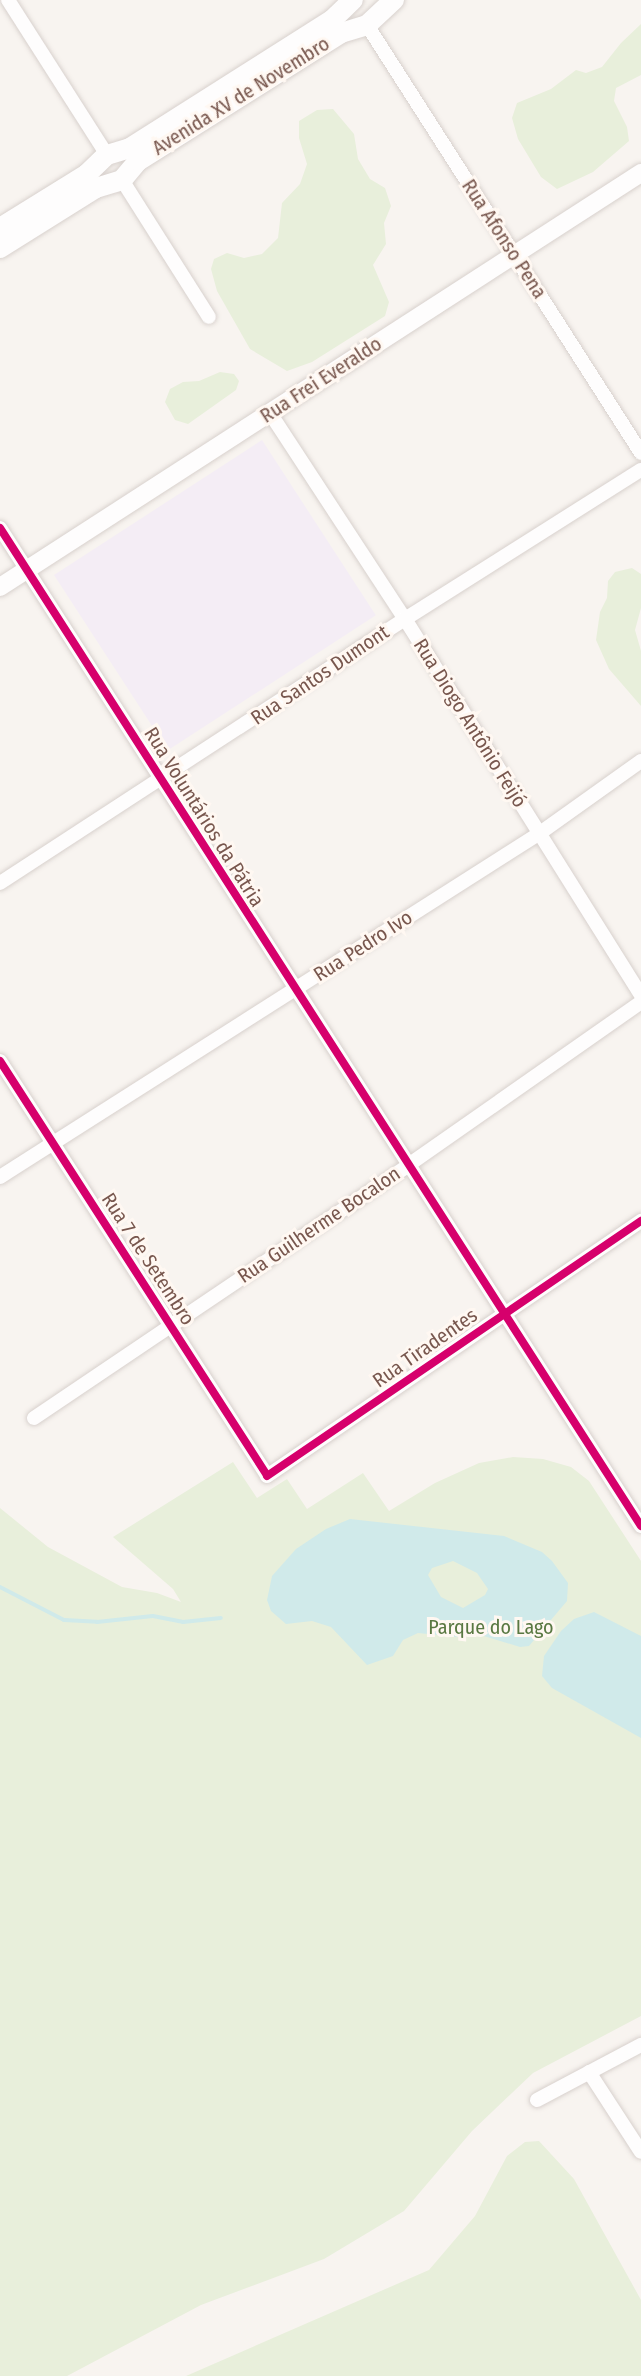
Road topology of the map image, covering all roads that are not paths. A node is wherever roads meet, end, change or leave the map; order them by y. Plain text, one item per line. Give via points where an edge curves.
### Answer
1 (8, 0) edge
2 (394, 0) edge
3 (358, 9) edge
4 (114, 168) junction
5 (641, 173) edge
6 (0, 228) edge
7 (0, 248) edge
8 (515, 255) junction
9 (209, 317) dead end
10 (270, 413) junction
11 (641, 453) edge
12 (641, 470) edge
13 (0, 528) edge
14 (26, 570) junction
15 (0, 587) edge
16 (405, 619) junction
17 (641, 761) edge
18 (163, 779) junction
19 (540, 833) junction
20 (0, 883) edge
21 (294, 991) junction
22 (641, 995) edge
23 (641, 1002) edge
24 (0, 1061) edge
25 (54, 1142) junction
26 (407, 1166) junction
27 (0, 1177) edge
28 (641, 1221) edge
29 (502, 1314) junction
30 (171, 1324) junction
31 (34, 1418) dead end
32 (267, 1476) joint
33 (641, 1526) edge
34 (641, 2045) edge
35 (589, 2072) junction
36 (537, 2100) dead end
37 (641, 2152) edge

1 - 4 street
2 - 3 main road, Avenida XV de Novembro
3 - 4 main road, Avenida XV de Novembro
3 - 8 street, Rua Afonso Pena
4 - 6 main road, Avenida XV de Novembro
4 - 7 main road, Avenida XV de Novembro
4 - 9 street
5 - 8 street, Rua Frei Everaldo
8 - 10 street, Rua Frei Everaldo
8 - 11 street, Rua Afonso Pena
10 - 14 street, Rua Frei Everaldo
10 - 16 street, Rua Diogo Antônio Feijó
12 - 16 street, Rua Santos Dumont
13 - 14 street, Rua Voluntários da Pátria
14 - 15 street, Rua Frei Everaldo
14 - 18 street, Rua Voluntários da Pátria
16 - 18 street, Rua Santos Dumont
16 - 19 street, Rua Diogo Antônio Feijó
17 - 19 street, Rua Pedro Ivo
18 - 20 street, Rua Santos Dumont
18 - 21 street, Rua Voluntários da Pátria
19 - 21 street, Rua Pedro Ivo
19 - 22 street, Rua Diogo Antônio Feijó
21 - 25 street, Rua Pedro Ivo
21 - 26 street, Rua Voluntários da Pátria
23 - 26 street, Rua Guilherme Bocalon
24 - 25 street, Rua 7 de Setembro
25 - 27 street, Rua Pedro Ivo
25 - 30 street, Rua 7 de Setembro
26 - 29 street, Rua Voluntários da Pátria
26 - 30 street, Rua Guilherme Bocalon
28 - 29 street, Rua Tiradentes
29 - 32 street, Rua Tiradentes
29 - 33 street, Rua Voluntários da Pátria
30 - 31 street, Rua Guilherme Bocalon
30 - 32 street, Rua 7 de Setembro
34 - 35 street
35 - 36 street
35 - 37 street

